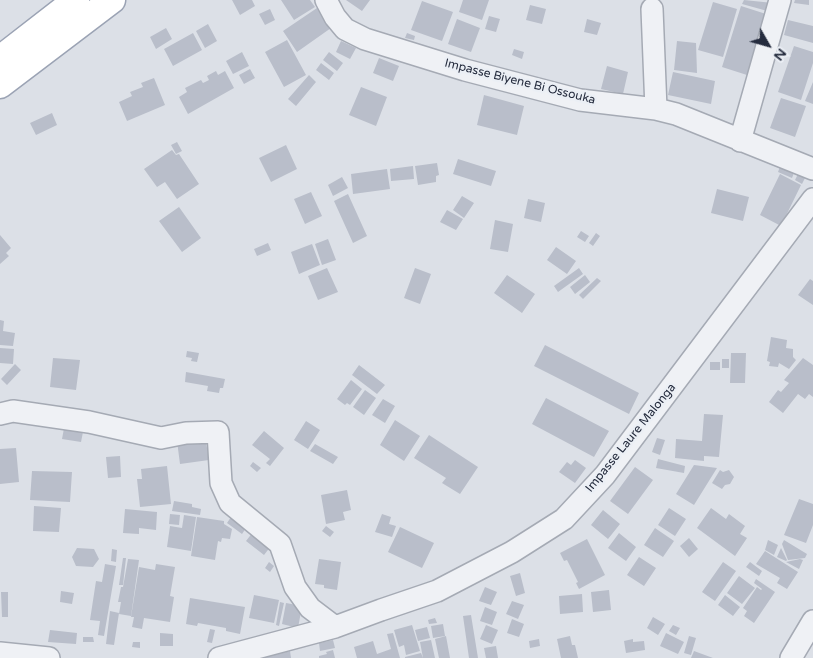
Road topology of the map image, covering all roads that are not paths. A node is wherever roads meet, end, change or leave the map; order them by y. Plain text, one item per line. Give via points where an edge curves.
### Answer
1 (76, 0) edge
2 (112, 0) edge
3 (326, 0) edge
4 (780, 0) edge
5 (652, 9) dead end
6 (0, 59) edge
7 (0, 85) edge
8 (656, 109) junction
9 (740, 141) junction
10 (813, 169) edge
11 (813, 199) edge
12 (0, 414) edge
13 (813, 621) edge
14 (335, 627) junction
15 (0, 653) edge
16 (48, 658) edge
17 (219, 658) edge
18 (791, 658) edge

1 - 6 main road
2 - 7 main road
3 - 8 street, Impasse Biyene Bi Ossouka via 346,29 365,39 465,70 580,100
4 - 9 street
5 - 8 street
8 - 9 street, Impasse Biyene Bi Ossouka
9 - 10 street, Impasse Biyene Bi Ossouka
11 - 14 street, Impasse Laure Malonga via 605,475 564,519 512,552 437,591
12 - 14 street via 13,412 89,422 161,438 218,432 221,483 230,503 280,544 295,587 310,608
13 - 18 street
14 - 17 street, Impasse Laure Malonga
15 - 16 street

